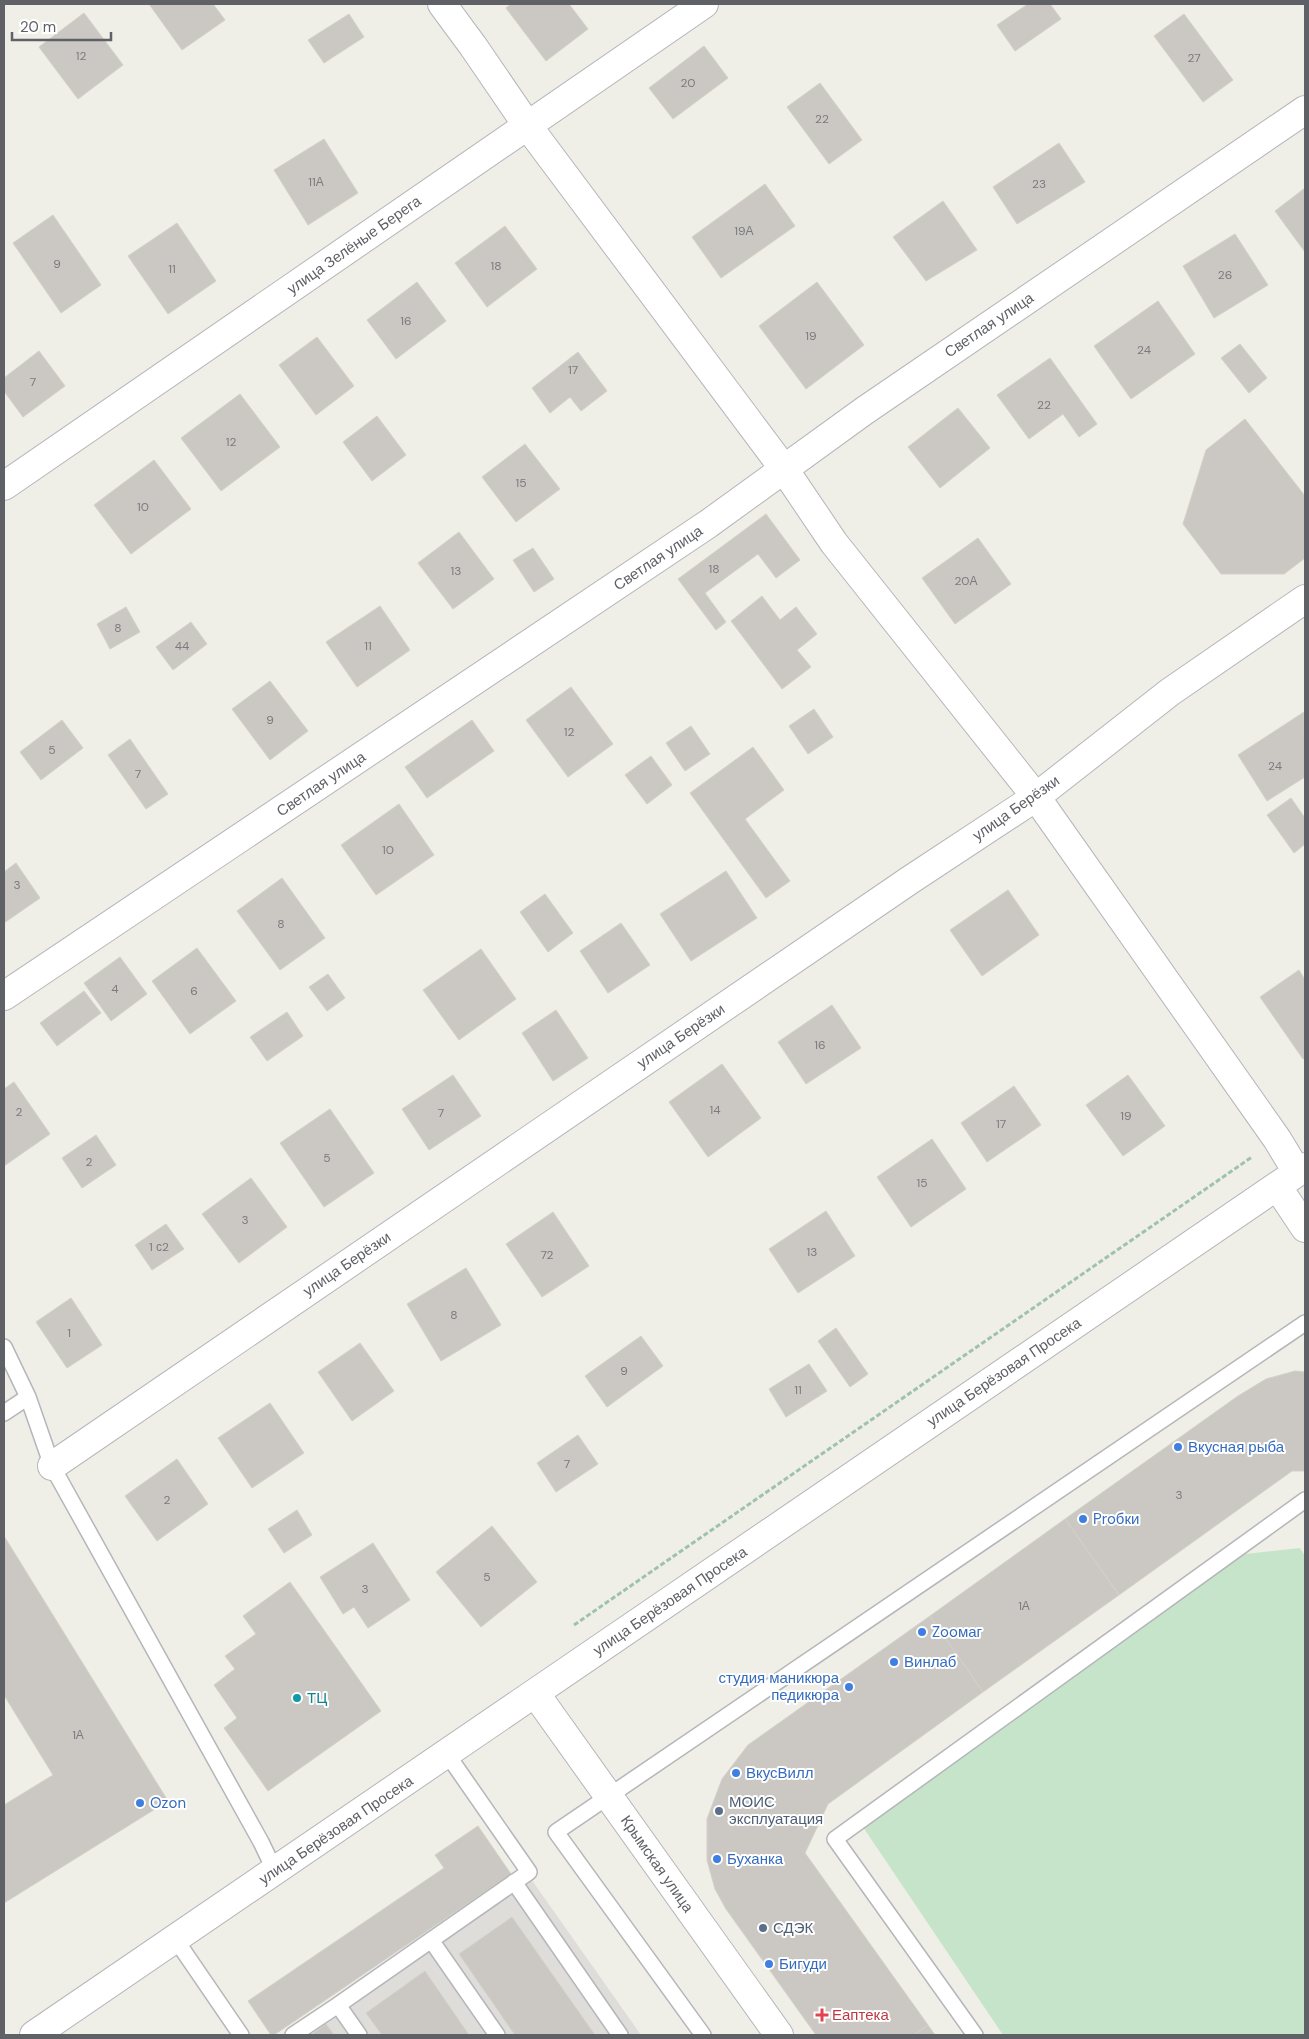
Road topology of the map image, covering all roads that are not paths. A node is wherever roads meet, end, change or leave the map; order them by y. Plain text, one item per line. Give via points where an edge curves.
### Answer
1 (442, 4) edge
2 (704, 4) edge
3 (1305, 110) edge
4 (527, 125) junction
5 (784, 469) junction
6 (4, 486) edge
7 (1305, 599) edge
8 (1036, 797) junction
9 (4, 996) edge
10 (1293, 1175) edge
11 (1305, 1228) edge
12 (1305, 1323) edge
13 (4, 1347) edge
14 (28, 1396) junction
15 (4, 1413) edge
16 (52, 1466) junction
17 (1305, 1500) edge
18 (535, 1693) junction
19 (447, 1754) junction
20 (609, 1797) junction
21 (275, 1871) junction
22 (514, 1882) junction
23 (176, 1940) junction
24 (431, 1940) junction
25 (338, 2005) junction
26 (34, 2035) edge
27 (241, 2035) edge
28 (293, 2035) edge
29 (359, 2035) edge
30 (497, 2035) edge
31 (620, 2035) edge
32 (703, 2035) edge
33 (778, 2035) edge
34 (975, 2035) edge

1 - 4 street
2 - 4 street, улица Зелёные Берега
3 - 5 street, Светлая улица
4 - 5 street
4 - 6 street, улица Зелёные Берега
5 - 8 street via 834,543
5 - 9 street, Светлая улица via 708,524
7 - 8 street, улица Берёзки via 1170,692
8 - 10 street via 1277,1139
8 - 16 street, улица Берёзки
10 - 11 street
10 - 18 street, улица Берёзовая Просека
12 - 20 lane
13 - 14 lane
14 - 15 lane
14 - 16 lane
16 - 21 lane
17 - 34 lane via 834,1839
18 - 19 street, улица Берёзовая Просека
18 - 20 street, Крымская улица
19 - 21 street, улица Берёзовая Просека
19 - 22 lane via 529,1872
20 - 32 lane via 556,1832
20 - 33 street, Крымская улица
21 - 23 street, улица Берёзовая Просека
22 - 24 lane
22 - 31 lane
23 - 26 street, улица Берёзовая Просека
23 - 27 lane
24 - 25 lane
24 - 30 lane
25 - 28 lane
25 - 29 lane

